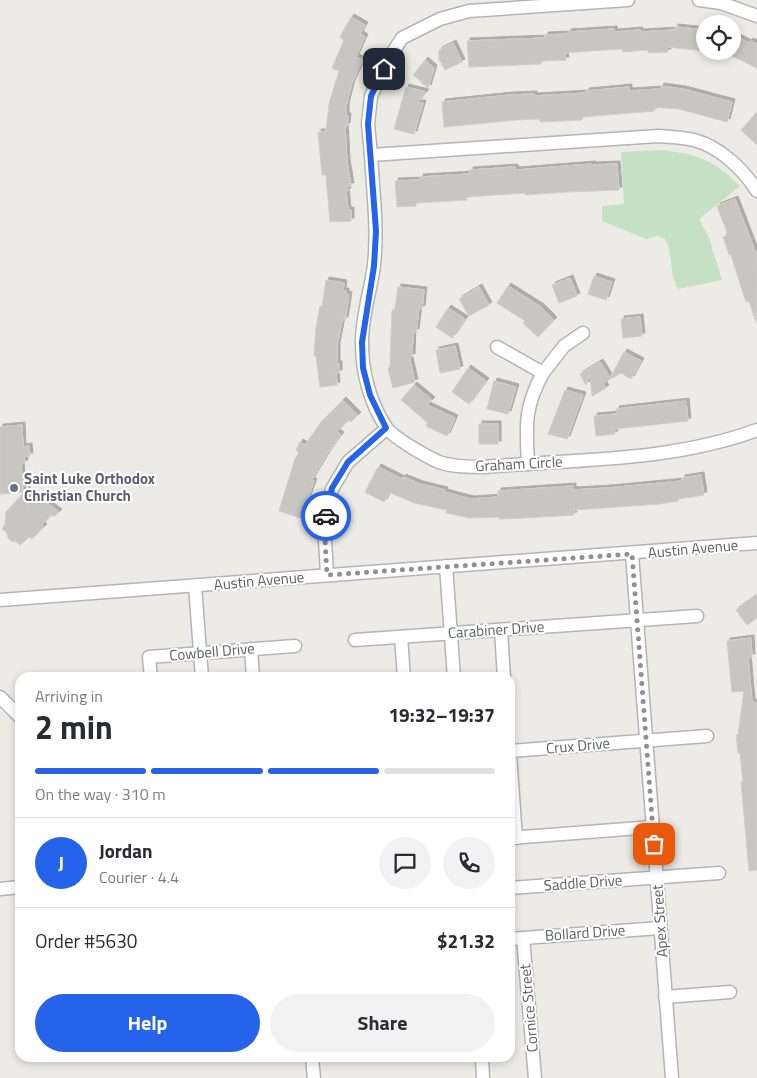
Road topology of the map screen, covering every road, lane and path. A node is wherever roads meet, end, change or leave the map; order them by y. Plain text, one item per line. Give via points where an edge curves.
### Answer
1 (628, 0) edge
2 (699, 0) edge
3 (757, 16) edge
4 (370, 155) junction
5 (757, 191) edge
6 (583, 333) dead end
7 (498, 346) dead end
8 (543, 373) junction
9 (386, 428) junction
10 (757, 430) edge
11 (528, 464) junction
12 (757, 543) edge
13 (632, 554) junction
14 (446, 566) junction
15 (327, 575) junction
16 (195, 586) junction
17 (0, 600) edge
18 (697, 616) dead end
19 (637, 620) junction
20 (501, 630) junction
21 (451, 634) junction
22 (401, 637) junction
23 (355, 640) dead end
24 (296, 646) dead end
25 (251, 649) junction
26 (201, 653) junction
27 (150, 672) edge
28 (202, 672) edge
29 (253, 672) edge
30 (404, 672) edge
31 (454, 672) edge
32 (504, 672) edge
33 (0, 697) edge
34 (15, 712) edge
35 (707, 736) dead end
36 (646, 740) junction
37 (515, 753) edge
38 (653, 827) junction
39 (515, 838) edge
40 (719, 873) dead end
41 (656, 878) junction
42 (15, 888) edge
43 (515, 888) edge
44 (0, 889) edge
45 (660, 928) junction
46 (523, 938) junction
47 (515, 939) edge
48 (730, 992) dead end
49 (666, 997) junction
50 (312, 1062) edge
51 (482, 1062) edge
52 (314, 1078) edge
53 (483, 1078) edge
54 (535, 1078) edge
55 (672, 1078) edge

1 - 4 street, Graham Circle via 469,11 440,19 402,38 371,96 368,124
2 - 3 street via 721,3
4 - 5 street via 658,136 694,140 718,151 739,167
4 - 9 street, Graham Circle via 376,231 362,359 370,395
6 - 8 street via 564,346
7 - 8 street
8 - 11 street via 528,407
9 - 11 street, Graham Circle via 412,448 440,462 484,467
9 - 15 street via 348,462 332,488 324,522
10 - 11 street, Graham Circle via 684,450
12 - 13 street, Austin Avenue
13 - 14 street, Austin Avenue
13 - 19 street, Apex Street
14 - 15 street, Austin Avenue
14 - 21 street
15 - 16 street, Austin Avenue
16 - 17 street, Austin Avenue
16 - 26 street
18 - 19 street, Carabiner Drive
19 - 20 street, Carabiner Drive
19 - 36 street, Apex Street
20 - 21 street, Carabiner Drive
20 - 32 street
21 - 22 street, Carabiner Drive
21 - 31 street
22 - 23 street, Carabiner Drive
22 - 30 street
24 - 25 street, Cowbell Drive
25 - 26 street, Cowbell Drive
25 - 29 street
26 - 27 street, Cowbell Drive via 149,657
26 - 28 street
33 - 34 street
35 - 36 street, Crux Drive
36 - 37 street, Crux Drive
36 - 38 street, Apex Street
38 - 39 street
38 - 41 street, Apex Street
40 - 41 street, Saddle Drive
41 - 43 street, Saddle Drive
41 - 45 street, Apex Street
42 - 44 street
45 - 46 street, Bollard Drive
45 - 49 street, Apex Street
46 - 47 street, Bollard Drive
46 - 54 street, Cornice Street
48 - 49 street
49 - 55 street, Apex Street
50 - 52 street
51 - 53 street

